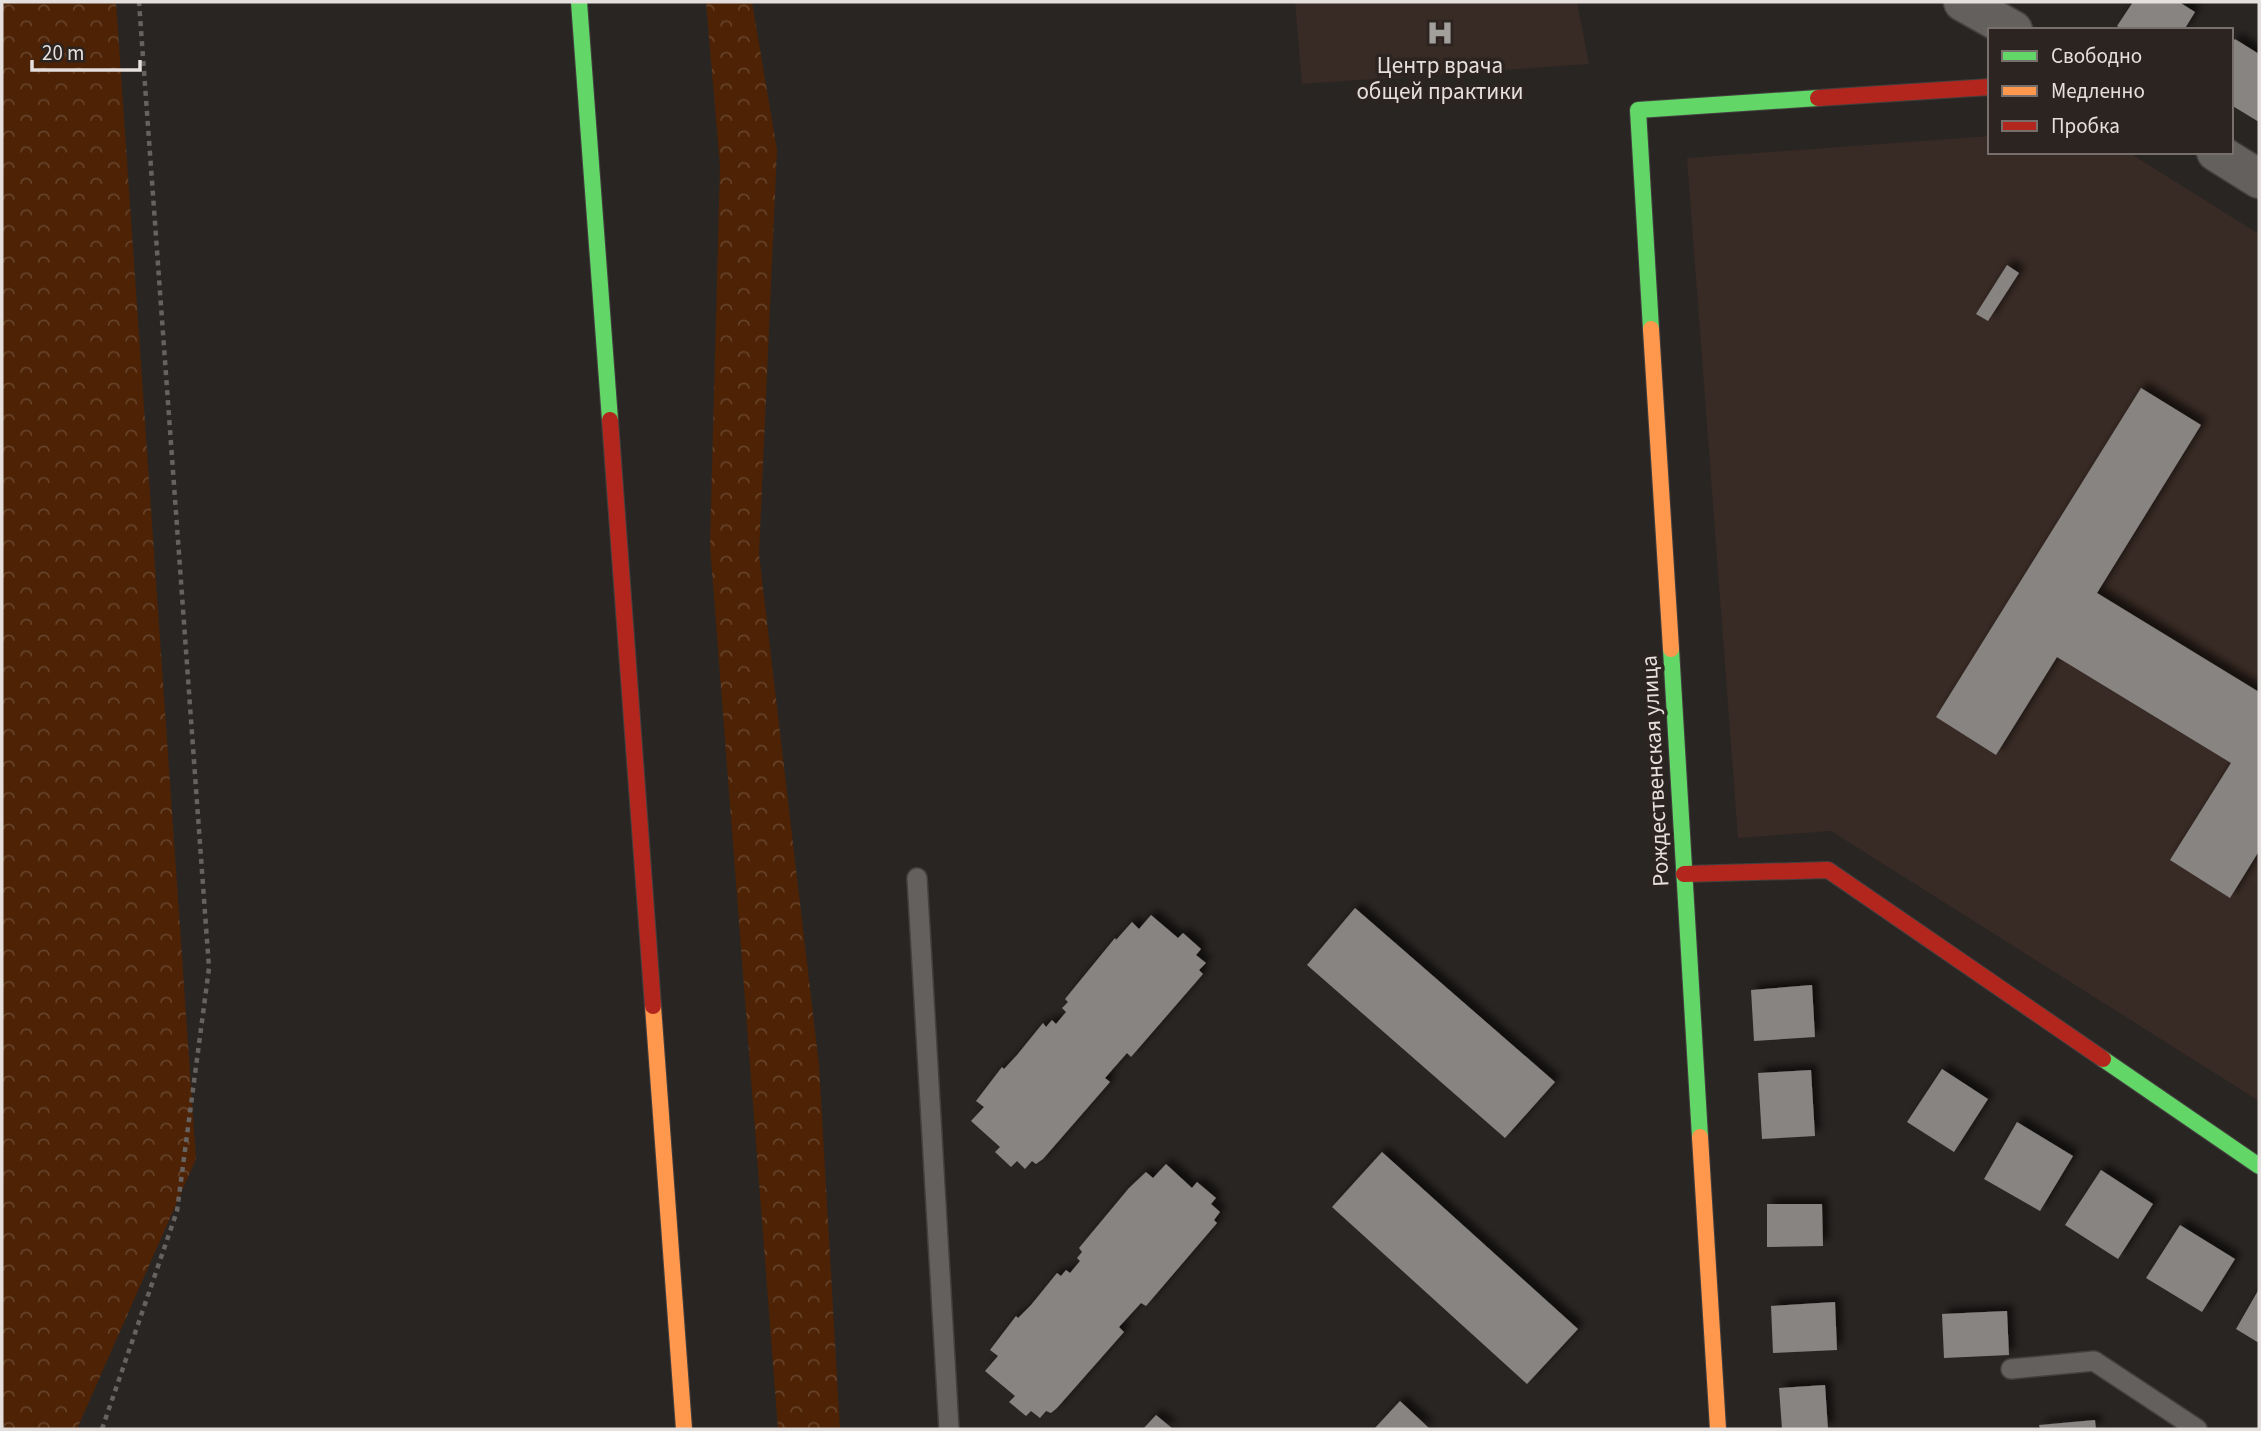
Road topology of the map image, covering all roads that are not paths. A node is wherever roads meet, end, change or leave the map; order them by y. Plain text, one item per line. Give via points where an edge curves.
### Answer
1 (579, 2) edge
2 (1963, 2) edge
3 (2009, 28) edge
4 (1988, 87) edge
5 (2219, 154) edge
6 (2259, 179) edge
7 (1684, 874) junction
8 (917, 878) dead end
9 (2259, 1166) edge
10 (2011, 1369) dead end
11 (684, 1429) edge
12 (949, 1429) edge
13 (1718, 1429) edge
14 (2197, 1429) edge

1 - 11 street
2 - 3 street
4 - 7 street, Рождественская улица via 1638,110
5 - 6 street
7 - 9 street via 1828,870
7 - 13 street, Рождественская улица
8 - 12 lane
10 - 14 lane via 2094,1361

